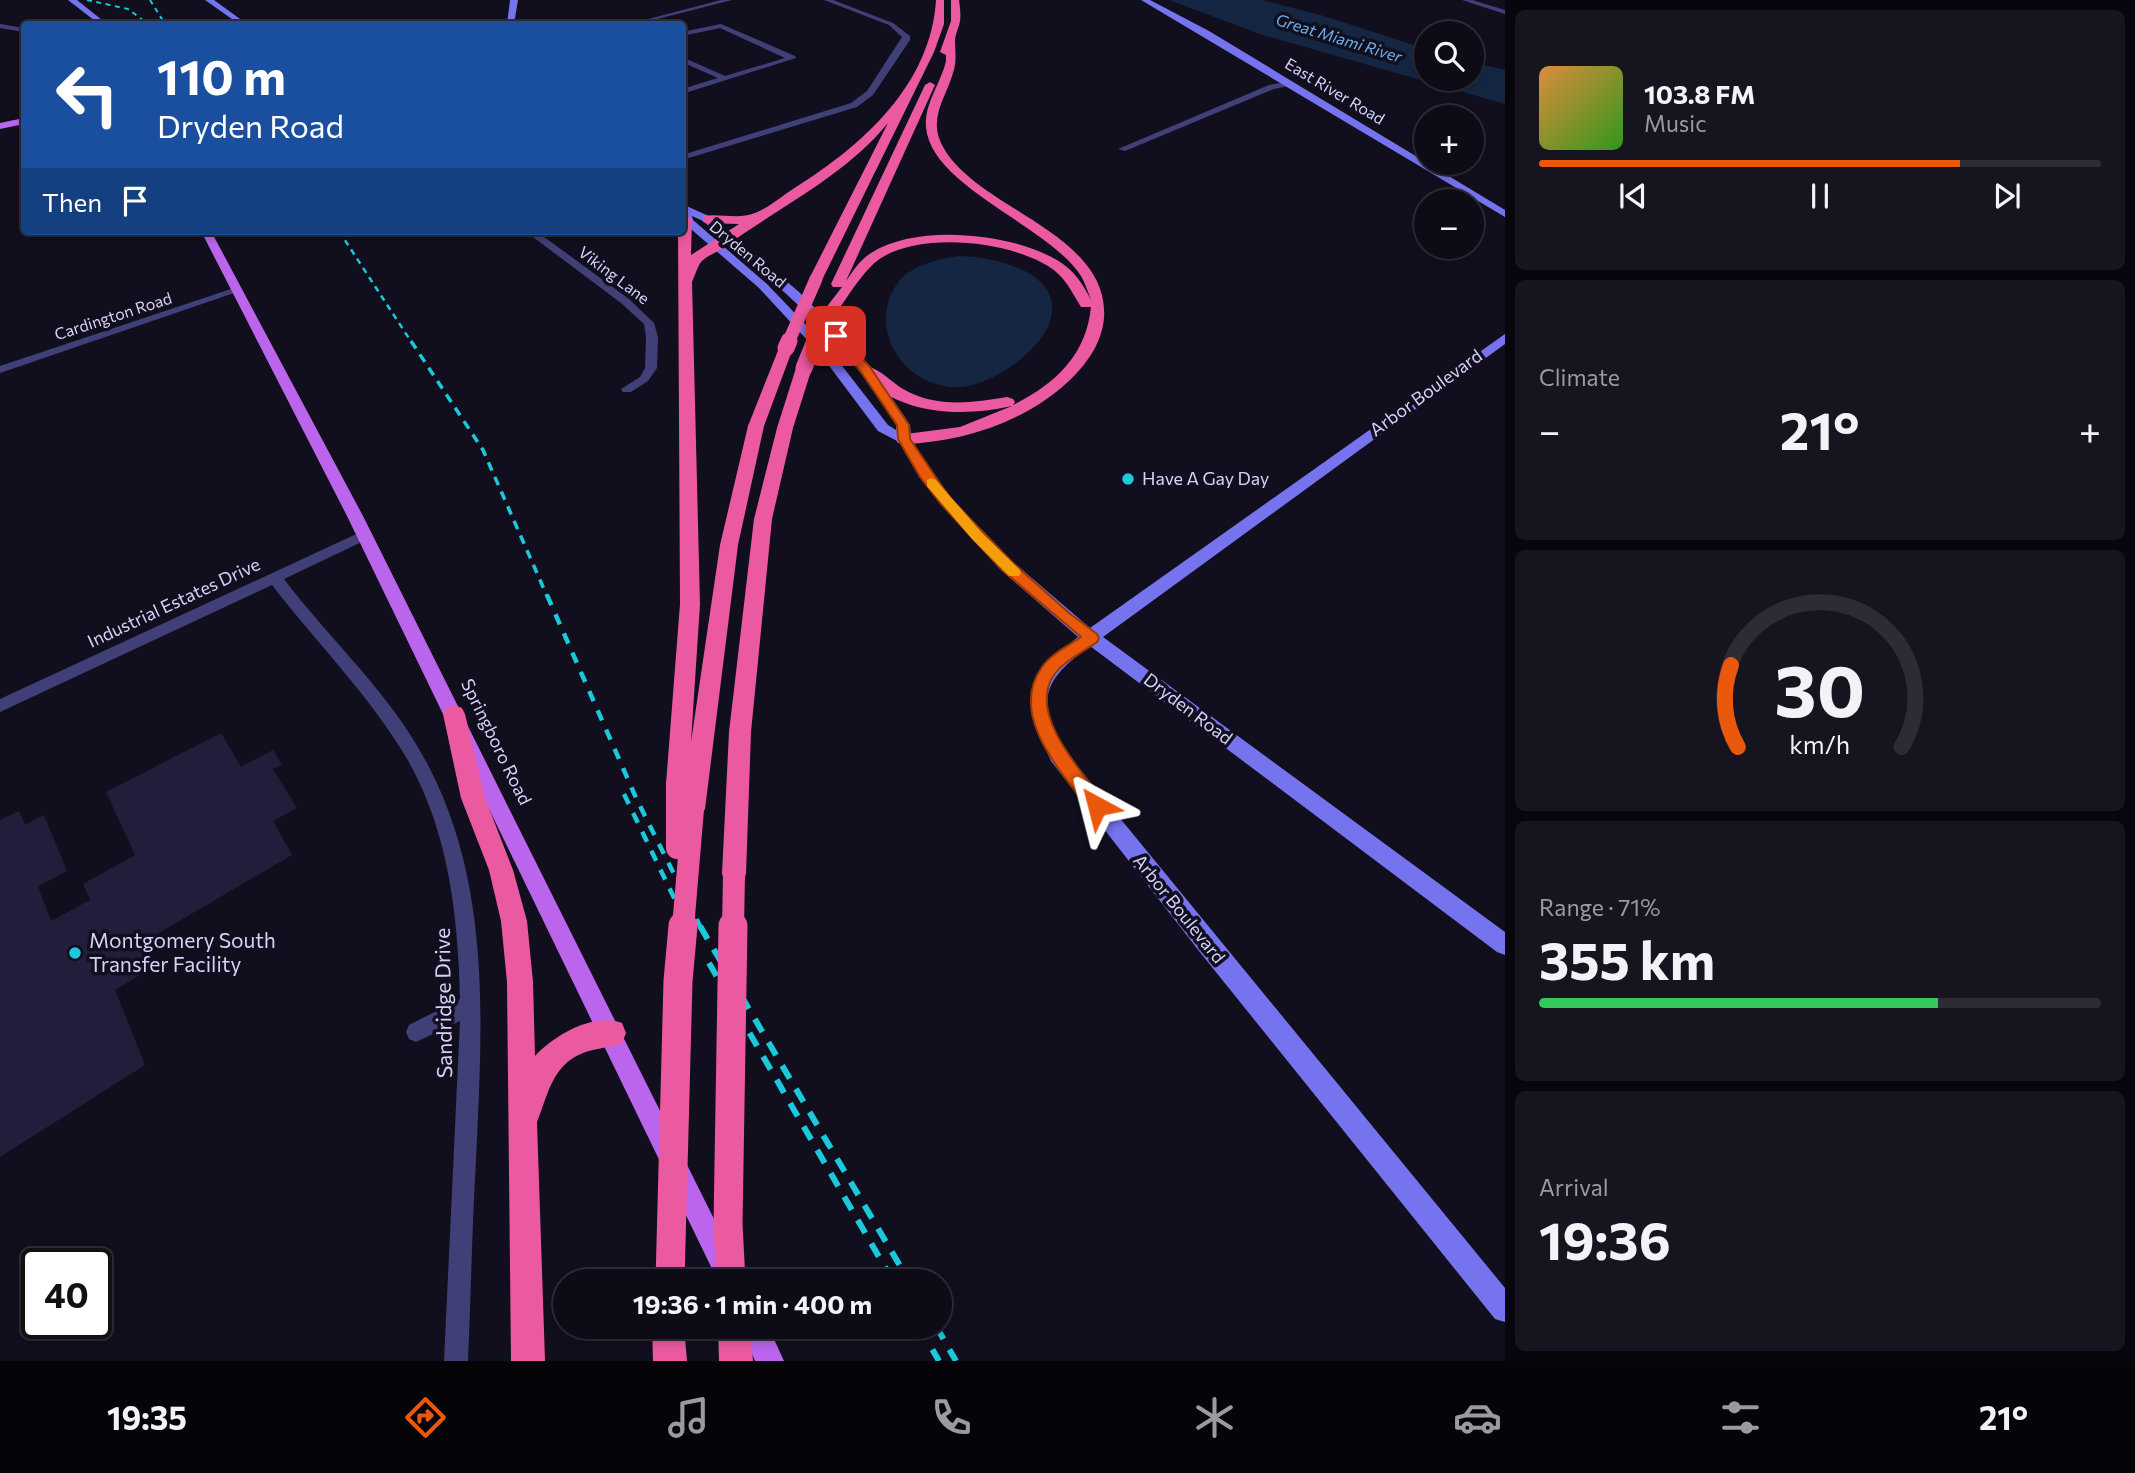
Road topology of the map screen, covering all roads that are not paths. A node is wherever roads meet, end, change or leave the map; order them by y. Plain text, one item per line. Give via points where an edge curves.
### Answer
1 (72, 0) edge
2 (209, 0) edge
3 (514, 0) edge
4 (729, 0) edge
5 (827, 0) edge
6 (940, 0) edge
7 (955, 0) edge
8 (1145, 0) edge
9 (1465, 0) edge
10 (1505, 12) edge
11 (100, 21) edge
12 (239, 21) edge
13 (511, 21) edge
14 (644, 21) edge
15 (0, 26) edge
16 (21, 30) edge
17 (686, 33) edge
18 (950, 40) junction
19 (686, 61) edge
20 (725, 79) junction
21 (1290, 83) junction
22 (910, 90) junction
23 (686, 91) edge
24 (21, 122) edge
25 (0, 126) edge
26 (1122, 149) dead end
27 (686, 157) edge
28 (767, 211) junction
29 (686, 212) edge
30 (686, 213) edge
31 (1505, 214) edge
32 (707, 219) junction
33 (208, 235) edge
34 (535, 235) edge
35 (684, 235) edge
36 (722, 242) junction
37 (235, 291) junction
38 (685, 296) junction
39 (835, 298) junction
40 (1505, 338) edge
41 (0, 370) edge
42 (866, 370) junction
43 (627, 389) dead end
44 (1007, 402) junction
45 (904, 439) junction
46 (365, 535) junction
47 (274, 577) junction
48 (1092, 638) junction
49 (0, 706) edge
50 (454, 714) junction
51 (1505, 945) edge
52 (678, 981) junction
53 (470, 1005) junction
54 (416, 1032) dead end
55 (612, 1033) junction
56 (523, 1141) junction
57 (670, 1269) edge
58 (725, 1269) edge
59 (730, 1269) edge
60 (1505, 1309) edge
61 (669, 1339) edge
62 (735, 1339) edge
63 (759, 1339) edge
64 (456, 1361) edge
65 (528, 1361) edge
66 (670, 1361) edge
67 (736, 1361) edge
68 (770, 1361) edge

1 - 11 street
2 - 12 street
3 - 13 street
4 - 14 street
5 - 27 street via 891,24 906,36 870,93 854,104
6 - 22 highway via 939,24
7 - 18 highway via 956,21
8 - 21 street, East River Road
9 - 10 street
15 - 16 street
17 - 20 street via 719,26 792,58
18 - 39 highway
18 - 45 highway via 951,63 931,126 940,151 972,184 1083,267 1097,289 1099,321 1088,349 1048,391 970,428 926,439
19 - 20 street
20 - 23 street
21 - 26 street via 1272,86
21 - 31 street, East River Road
22 - 28 highway via 869,139 837,166
22 - 52 highway, bridge via 816,279 756,425 729,545 693,809
24 - 25 main road
28 - 32 highway via 736,221
28 - 36 highway
29 - 32 street, Dryden Road
30 - 36 street, Dryden Road
32 - 36 street, Dryden Road
33 - 37 main road, Springboro Road
34 - 43 street, Viking Lane via 649,323 652,368
35 - 38 highway
36 - 38 highway via 690,264
36 - 42 street, Dryden Road via 795,294
36 - 45 street, Dryden Road via 832,359 883,428
37 - 41 street, Cardington Road
37 - 46 main road, Springboro Road
38 - 52 highway, bridge via 690,604 677,784
39 - 44 highway via 872,259 921,241 996,243 1036,254 1059,267 1075,281 1085,299 1086,321 1078,342 1043,379
39 - 59 highway, bridge via 804,368 763,519 740,732
40 - 48 street, Arbor Boulevard
42 - 44 highway via 893,392 923,405 967,410
42 - 45 street, Dryden Road via 903,425
44 - 45 highway via 966,421
45 - 48 street, Dryden Road via 925,474 977,536
46 - 47 street, Industrial Estates Drive
46 - 50 main road, Springboro Road
47 - 49 street, Industrial Estates Drive
47 - 53 street, Sandridge Drive via 375,698 436,798 457,867
48 - 51 street, Dryden Road
48 - 60 street, Arbor Boulevard via 1058,660 1044,677 1040,711 1051,745 1198,934
50 - 55 main road, Springboro Road
50 - 56 highway via 473,798 501,870 514,921 520,982
52 - 57 highway, bridge
53 - 54 street
53 - 64 street, Sandridge Drive
55 - 56 highway via 583,1037 550,1060 533,1091
55 - 58 main road, Springboro Road
56 - 65 highway
61 - 66 highway
62 - 67 highway
63 - 68 main road

